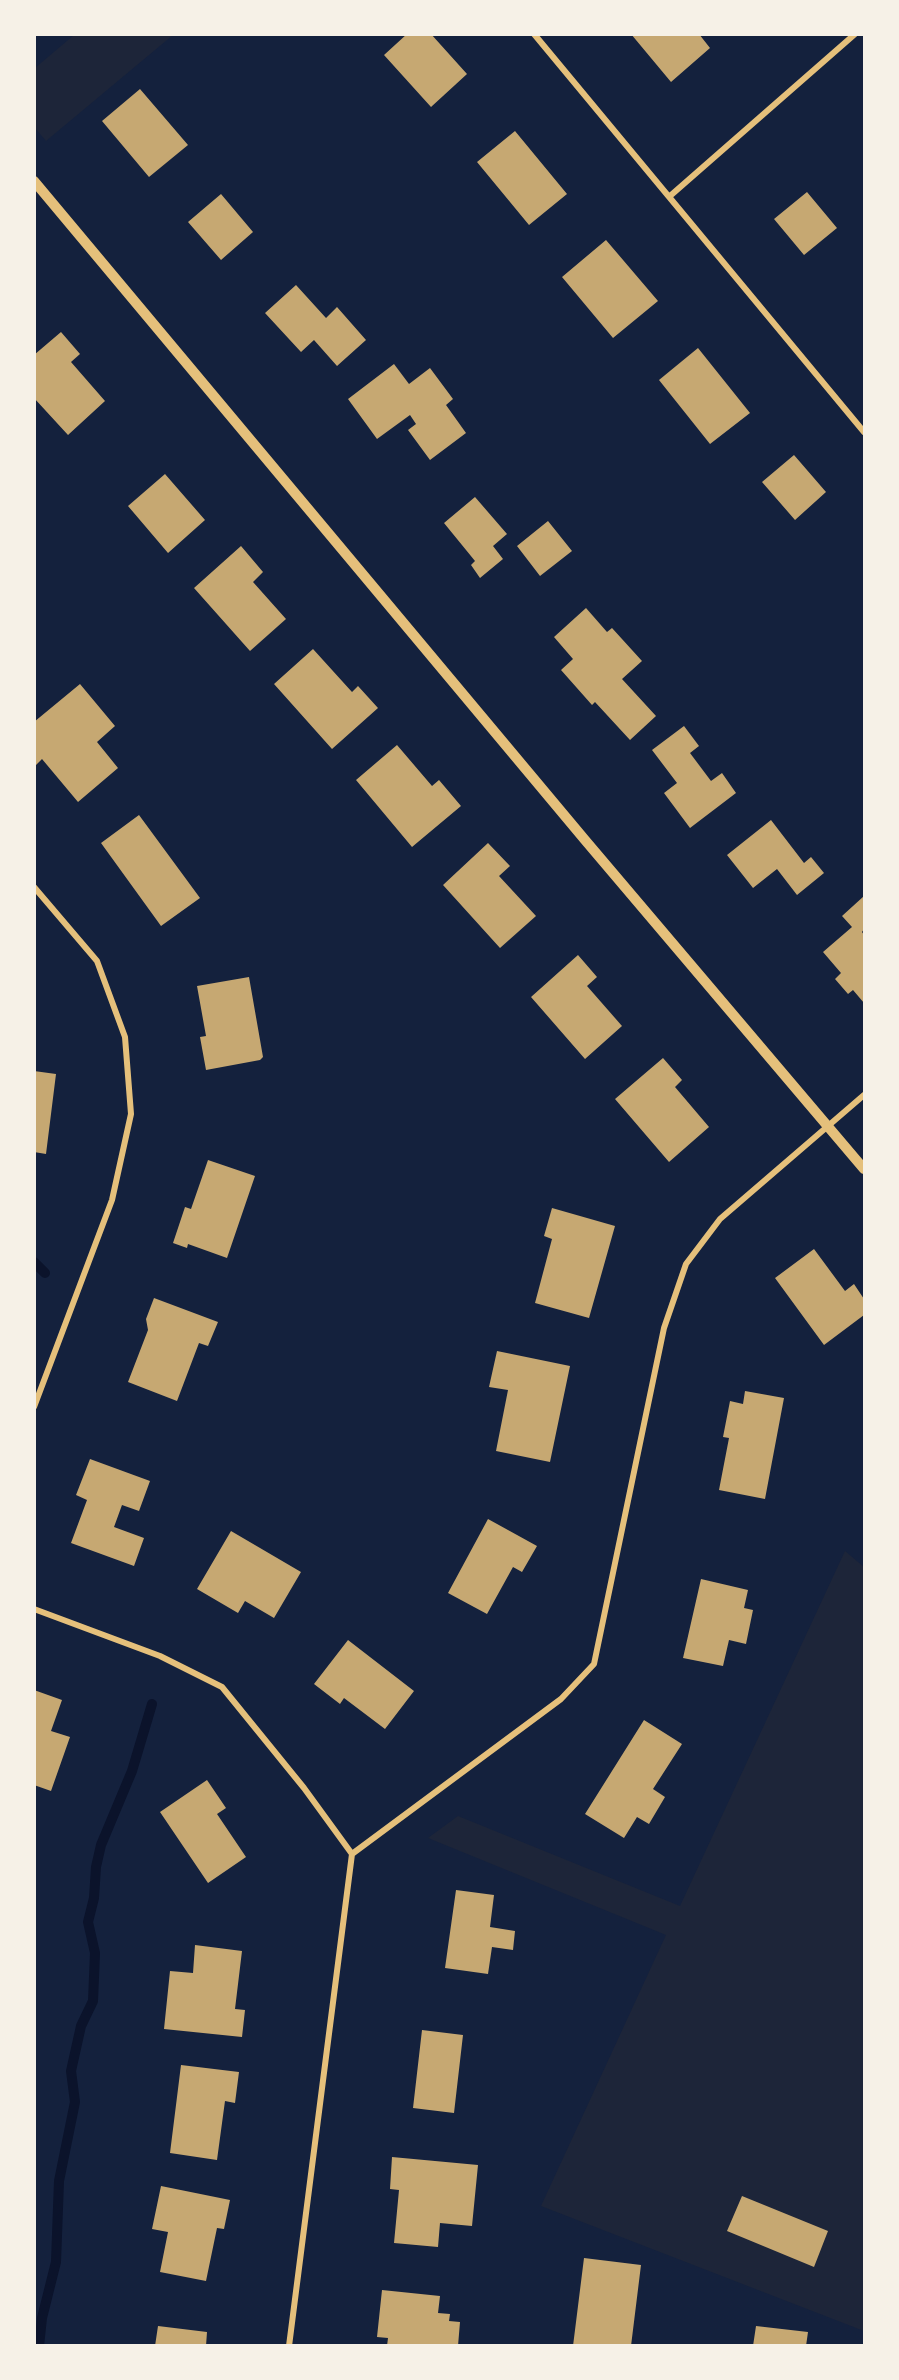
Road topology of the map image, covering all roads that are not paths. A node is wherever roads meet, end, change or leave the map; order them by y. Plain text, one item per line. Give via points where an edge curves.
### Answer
1 (534, 34) edge
2 (855, 34) edge
3 (34, 181) edge
4 (669, 196) junction
5 (864, 432) edge
6 (34, 887) edge
7 (864, 1095) edge
8 (828, 1125) junction
9 (864, 1169) edge
10 (34, 1407) edge
11 (34, 1609) edge
12 (352, 1854) junction
13 (289, 2346) edge

1 - 4 street
2 - 4 street
3 - 8 street
4 - 5 street
6 - 10 street via 97,962 125,1037 131,1114 112,1200
7 - 8 street
8 - 9 street
8 - 12 street via 720,1219 686,1264 664,1328 594,1664 561,1699
11 - 12 street via 160,1656 222,1687
12 - 13 street

